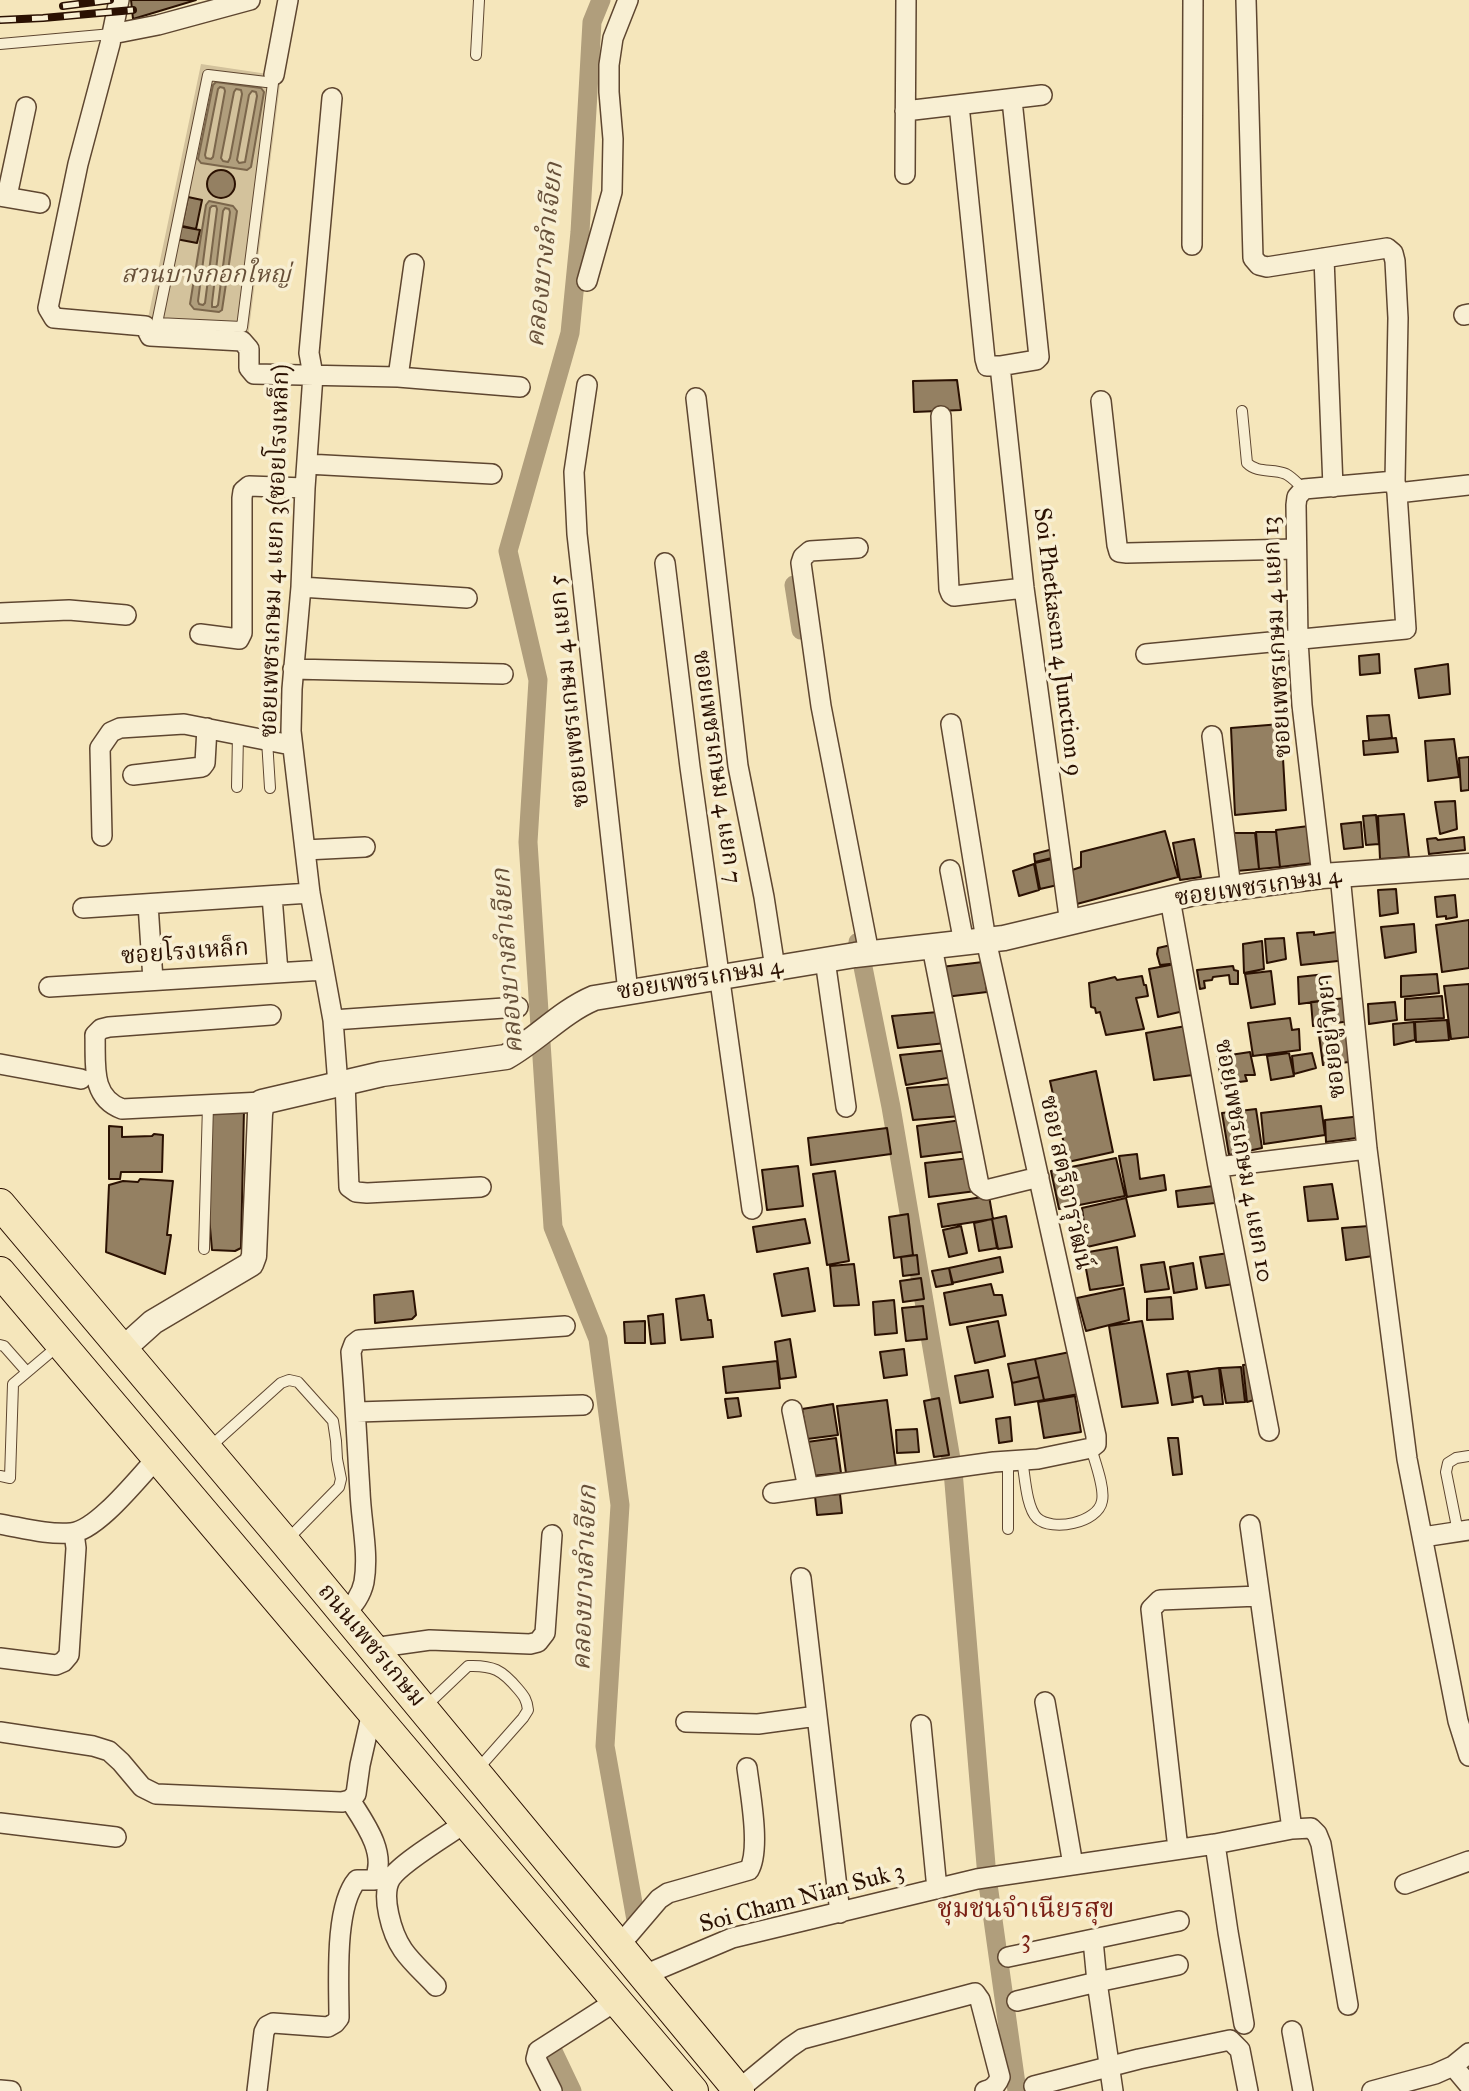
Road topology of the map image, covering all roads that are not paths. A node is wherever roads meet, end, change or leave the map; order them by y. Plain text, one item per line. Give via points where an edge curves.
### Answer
1 (119, 0) edge
2 (250, 0) edge
3 (288, 0) edge
4 (479, 0) edge
5 (628, 0) edge
6 (906, 0) edge
7 (1193, 0) edge
8 (1246, 0) edge
9 (112, 34) junction
10 (0, 44) edge
11 (476, 55) dead end
12 (270, 78) junction
13 (1042, 95) dead end
14 (332, 97) dead end
15 (1012, 100) junction
16 (959, 105) junction
17 (26, 107) dead end
18 (905, 111) junction
19 (905, 174) dead end
20 (4, 196) edge
21 (40, 202) dead end
22 (1192, 245) dead end
23 (1324, 258) junction
24 (414, 264) dead end
25 (587, 281) dead end
26 (1000, 366) junction
27 (313, 375) junction
28 (398, 377) junction
29 (587, 385) dead end
30 (520, 387) dead end
31 (696, 398) dead end
32 (1101, 401) dead end
33 (1242, 411) dead end
34 (941, 416) dead end
35 (307, 464) junction
36 (492, 474) dead end
37 (1469, 485) edge
38 (1333, 487) junction
39 (1396, 487) junction
40 (305, 488) junction
41 (1304, 489) junction
42 (858, 548) dead end
43 (1296, 549) junction
44 (664, 564) dead end
45 (301, 587) junction
46 (1024, 588) junction
47 (467, 598) dead end
48 (0, 613) edge
49 (126, 615) dead end
50 (200, 634) dead end
51 (1298, 640) junction
52 (1146, 654) dead end
53 (293, 669) junction
54 (503, 674) dead end
55 (951, 724) dead end
56 (207, 728) junction
57 (238, 734) junction
58 (1212, 736) dead end
59 (267, 740) junction
60 (291, 745) junction
61 (133, 775) dead end
62 (237, 787) dead end
63 (270, 788) dead end
64 (102, 836) dead end
65 (365, 847) dead end
66 (304, 850) junction
67 (1469, 866) edge
68 (950, 870) dead end
69 (1331, 876) junction
70 (1231, 888) junction
71 (310, 893) junction
72 (272, 896) junction
73 (1170, 899) junction
74 (148, 904) junction
75 (83, 908) dead end
76 (1070, 924) junction
77 (975, 942) junction
78 (932, 947) junction
79 (863, 954) junction
80 (825, 960) junction
81 (775, 968) junction
82 (324, 970) junction
83 (278, 972) junction
84 (720, 977) junction
85 (153, 980) junction
86 (49, 987) dead end
87 (628, 992) junction
88 (518, 1007) dead end
89 (271, 1015) dead end
90 (332, 1020) junction
91 (0, 1064) edge
92 (81, 1080) dead end
93 (342, 1083) junction
94 (262, 1102) junction
95 (208, 1105) junction
96 (846, 1107) dead end
97 (1367, 1149) junction
98 (1218, 1167) junction
99 (1039, 1177) junction
100 (481, 1187) dead end
101 (0, 1203) edge
102 (752, 1209) dead end
103 (204, 1249) dead end
104 (0, 1272) edge
105 (565, 1326) dead end
106 (61, 1344) junction
107 (0, 1345) edge
108 (123, 1349) junction
109 (27, 1373) junction
110 (583, 1405) dead end
111 (792, 1410) dead end
112 (357, 1412) junction
113 (1269, 1431) dead end
114 (1094, 1442) junction
115 (208, 1449) junction
116 (1469, 1455) edge
117 (157, 1458) junction
118 (1015, 1461) junction
119 (0, 1476) edge
120 (808, 1488) junction
121 (773, 1493) dead end
122 (0, 1524) edge
123 (1250, 1525) dead end
124 (1008, 1529) dead end
125 (1463, 1531) edge
126 (74, 1533) junction
127 (552, 1535) dead end
128 (1423, 1537) junction
129 (285, 1542) junction
130 (801, 1578) dead end
131 (1259, 1596) junction
132 (345, 1614) junction
133 (373, 1647) junction
134 (0, 1658) edge
135 (1045, 1702) dead end
136 (423, 1709) junction
137 (372, 1712) junction
138 (817, 1716) junction
139 (686, 1722) dead end
140 (920, 1725) dead end
141 (0, 1732) edge
142 (1469, 1756) edge
143 (747, 1768) dead end
144 (476, 1772) junction
145 (350, 1800) junction
146 (0, 1823) edge
147 (465, 1823) junction
148 (1292, 1829) junction
149 (116, 1837) dead end
150 (1215, 1844) junction
151 (1178, 1849) junction
152 (1469, 1861) edge
153 (1073, 1866) junction
154 (1405, 1884) dead end
155 (937, 1889) junction
156 (840, 1913) junction
157 (1179, 1921) dead end
158 (1093, 1940) junction
159 (618, 1947) junction
160 (1008, 1957) dead end
161 (1178, 1965) dead end
162 (642, 1976) junction
163 (1097, 1982) junction
164 (436, 1986) dead end
165 (616, 2001) junction
166 (1017, 2001) dead end
167 (1349, 2005) dead end
168 (1244, 2024) dead end
169 (1292, 2031) dead end
170 (1469, 2053) edge
171 (1453, 2066) junction
172 (1108, 2067) junction
173 (1469, 2085) edge
174 (1034, 2086) dead end
175 (685, 2088) edge
176 (0, 2090) edge
177 (11, 2091) edge
178 (257, 2091) edge
179 (552, 2091) edge
180 (739, 2091) edge
181 (985, 2091) edge
182 (1113, 2091) edge
183 (1248, 2091) edge
184 (1303, 2091) edge
185 (1371, 2091) edge

1 - 9 street
2 - 9 street
3 - 12 street
4 - 11 lane
5 - 25 street via 613,38 610,65 612,192
6 - 18 street
7 - 22 street
8 - 23 street via 1253,258 1267,267
9 - 10 lane
9 - 27 street via 78,164 48,308 54,318 145,326 150,336 242,341 250,349 254,374
12 - 12 lane via 242,327 157,323 208,75
13 - 15 street
14 - 27 street, ซอยเพชรเกษม 4 แยก 3(ซอยโรงเหล็ก) via 309,353
15 - 16 street
15 - 26 street via 1039,357
16 - 18 street
16 - 26 street via 985,359 987,366
17 - 20 street
18 - 19 street
20 - 21 street
23 - 38 street
23 - 39 street via 1387,248 1395,261
24 - 28 street
26 - 46 street, Soi Phetkasem 4 Junction 9
27 - 28 street
27 - 35 street, ซอยเพชรเกษม 4 แยก 3(ซอยโรงเหล็ก)
28 - 30 street
29 - 87 street, ซอยเพชรเกษม 4 แยก 5 via 574,472 577,534
31 - 81 street via 738,766
32 - 43 street via 1119,552
33 - 41 lane via 1247,463 1258,470 1286,474
34 - 46 street via 951,594
35 - 36 street
35 - 40 street, ซอยเพชรเกษม 4 แยก 3(ซอยโรงเหล็ก)
37 - 39 street, ซอยเพชรเกษม 4 แยก 13
38 - 39 street, ซอยเพชรเกษม 4 แยก 13
38 - 41 street, ซอยเพชรเกษม 4 แยก 13
39 - 51 street via 1406,629
40 - 45 street, ซอยเพชรเกษม 4 แยก 3(ซอยโรงเหล็ก)
40 - 50 street via 249,486 243,491 242,633 239,639
41 - 43 street, ซอยเพชรเกษม 4 แยก 13 via 1297,497
42 - 79 street via 810,551 802,563
43 - 51 street, ซอยเพชรเกษม 4 แยก 13
44 - 84 street, ซอยเพชรเกษม 4 แยก 7
45 - 47 street
45 - 53 street, ซอยเพชรเกษม 4 แยก 3(ซอยโรงเหล็ก)
46 - 76 street, Soi Phetkasem 4 Junction 9
48 - 49 street
51 - 52 street
51 - 69 street, ซอยเพชรเกษม 4 แยก 13 via 1302,705
53 - 54 street
53 - 60 street, ซอยเพชรเกษม 4 แยก 3(ซอยโรงเหล็ก)
55 - 77 street
56 - 57 street
56 - 61 street via 202,767
56 - 64 street via 184,724 120,728 111,733 100,748
57 - 59 street
57 - 62 lane
58 - 70 street
59 - 60 street
59 - 63 lane
60 - 66 street, ซอยเพชรเกษม 4 แยก 3(ซอยโรงเหล็ก)
65 - 66 street
66 - 71 street, ซอยเพชรเกษม 4 แยก 3(ซอยโรงเหล็ก)
67 - 69 street, ซอยเพชรเกษม 4
68 - 77 street
69 - 70 street, ซอยเพชรเกษม 4
69 - 97 street, ซอยอยู่วิทยา
70 - 73 street, ซอยเพชรเกษม 4
71 - 72 street
71 - 82 street, ซอยเพชรเกษม 4 แยก 3(ซอยโรงเหล็ก)
72 - 74 street
72 - 83 street
73 - 76 street, ซอยเพชรเกษม 4
73 - 98 street, ซอยเพชรเกษม 4 แยก 10
74 - 75 street
74 - 85 street
76 - 77 street, ซอยเพชรเกษม 4
77 - 78 street, ซอยเพชรเกษม 4
77 - 99 street, ซอย สตรีจารุวัฒน์
78 - 79 street, ซอยเพชรเกษม 4
78 - 99 street via 979,1185 986,1190
79 - 80 street, ซอยเพชรเกษม 4
80 - 81 street, ซอยเพชรเกษม 4
80 - 96 street
81 - 84 street, ซอยเพชรเกษม 4
82 - 83 street, ซอยโรงเหล็ก
82 - 90 street, ซอยเพชรเกษม 4 แยก 3(ซอยโรงเหล็ก)
83 - 85 street, ซอยโรงเหล็ก
84 - 87 street, ซอยเพชรเกษม 4
84 - 102 street, ซอยเพชรเกษม 4 แยก 7
85 - 86 street, ซอยโรงเหล็ก
87 - 93 street, ซอยเพชรเกษม 4 via 578,1005 506,1057
88 - 90 street
89 - 95 street via 109,1027 95,1035 97,1083 113,1106 122,1110
90 - 93 street, ซอยเพชรเกษม 4 แยก 3(ซอยโรงเหล็ก)
91 - 92 street
93 - 94 street, ซอยเพชรเกษม 4
93 - 100 street, ซอยเพชรเกษม 4 แยก 3(ซอยโรงเหล็ก) via 349,1187 367,1193
94 - 95 street
94 - 108 street via 251,1264 153,1322
95 - 103 lane
97 - 98 street
97 - 128 street, ซอยอยู่วิทยา via 1407,1459
98 - 113 street, ซอยเพชรเกษม 4 แยก 10
99 - 114 street, ซอย สตรีจารุวัฒน์
101 - 108 main road, ถนนเพชรเกษม
104 - 106 main road, ถนนเพชรเกษม
105 - 112 street via 359,1340 351,1352
106 - 109 lane
106 - 117 main road, ถนนเพชรเกษม
107 - 109 lane
108 - 115 main road, ถนนเพชรเกษม
109 - 119 lane via 13,1384 10,1478
110 - 112 street
111 - 120 street
112 - 132 street via 364,1584
114 - 118 street
114 - 118 lane via 1101,1507 1072,1523 1047,1524 1036,1517
115 - 129 main road, ถนนเพชรเกษม
115 - 129 lane via 281,1383 298,1382 314,1399 333,1422 341,1479 339,1487
116 - 125 lane via 1448,1463 1446,1472
117 - 126 street via 97,1521
117 - 137 main road, ถนนเพชรเกษม
118 - 120 street
118 - 124 lane
120 - 121 street
122 - 126 street
123 - 131 street
125 - 128 street
126 - 134 street via 69,1655 56,1665
127 - 133 street via 545,1633 538,1642 430,1640
128 - 142 street, ซอยอยู่วิทยา via 1458,1721
129 - 132 main road, ถนนเพชรเกษม
130 - 138 street
131 - 148 street
131 - 151 street via 1160,1600 1151,1609
132 - 133 main road, ถนนเพชรเกษม
133 - 136 main road, ถนนเพชรเกษม
135 - 153 street
136 - 144 main road, ถนนเพชรเกษม
136 - 144 lane via 468,1666 502,1672 527,1700 528,1710
137 - 145 street via 356,1794
137 - 147 main road, ถนนเพชรเกษม
138 - 139 street via 758,1724
138 - 156 street
140 - 155 street
141 - 145 street via 108,1751 142,1787 156,1794
143 - 159 street via 754,1860 749,1870 668,1893
144 - 159 main road, ถนนเพชรเกษม
145 - 178 street via 379,1858 377,1877 356,1880 346,1902 340,1941 339,2018 328,2027 267,2026
146 - 149 street
147 - 164 street via 402,1867 386,1890 402,1949
147 - 165 main road, ถนนเพชรเกษม
148 - 150 street, Soi Cham Nian Suk 3
148 - 167 street via 1311,1828 1321,1844
150 - 151 street, Soi Cham Nian Suk 3
150 - 168 street
151 - 153 street, Soi Cham Nian Suk 3
152 - 154 street
153 - 155 street, Soi Cham Nian Suk 3
155 - 156 street, Soi Cham Nian Suk 3
156 - 162 street, Soi Cham Nian Suk 3 via 732,1938
157 - 158 street
158 - 160 street
158 - 163 street
159 - 162 main road, ถนนเพชรเกษม
161 - 163 street
162 - 180 main road, ถนนเพชรเกษม
163 - 166 street
163 - 172 street
165 - 175 main road, ถนนเพชรเกษม
165 - 179 street via 538,2051 536,2059
169 - 184 street
170 - 171 street
171 - 173 street
171 - 185 street
172 - 174 street
172 - 182 street
172 - 183 street via 1230,2040 1240,2050
176 - 177 street
180 - 181 street via 802,2039 969,1993 980,2000 1000,2077 998,2084

